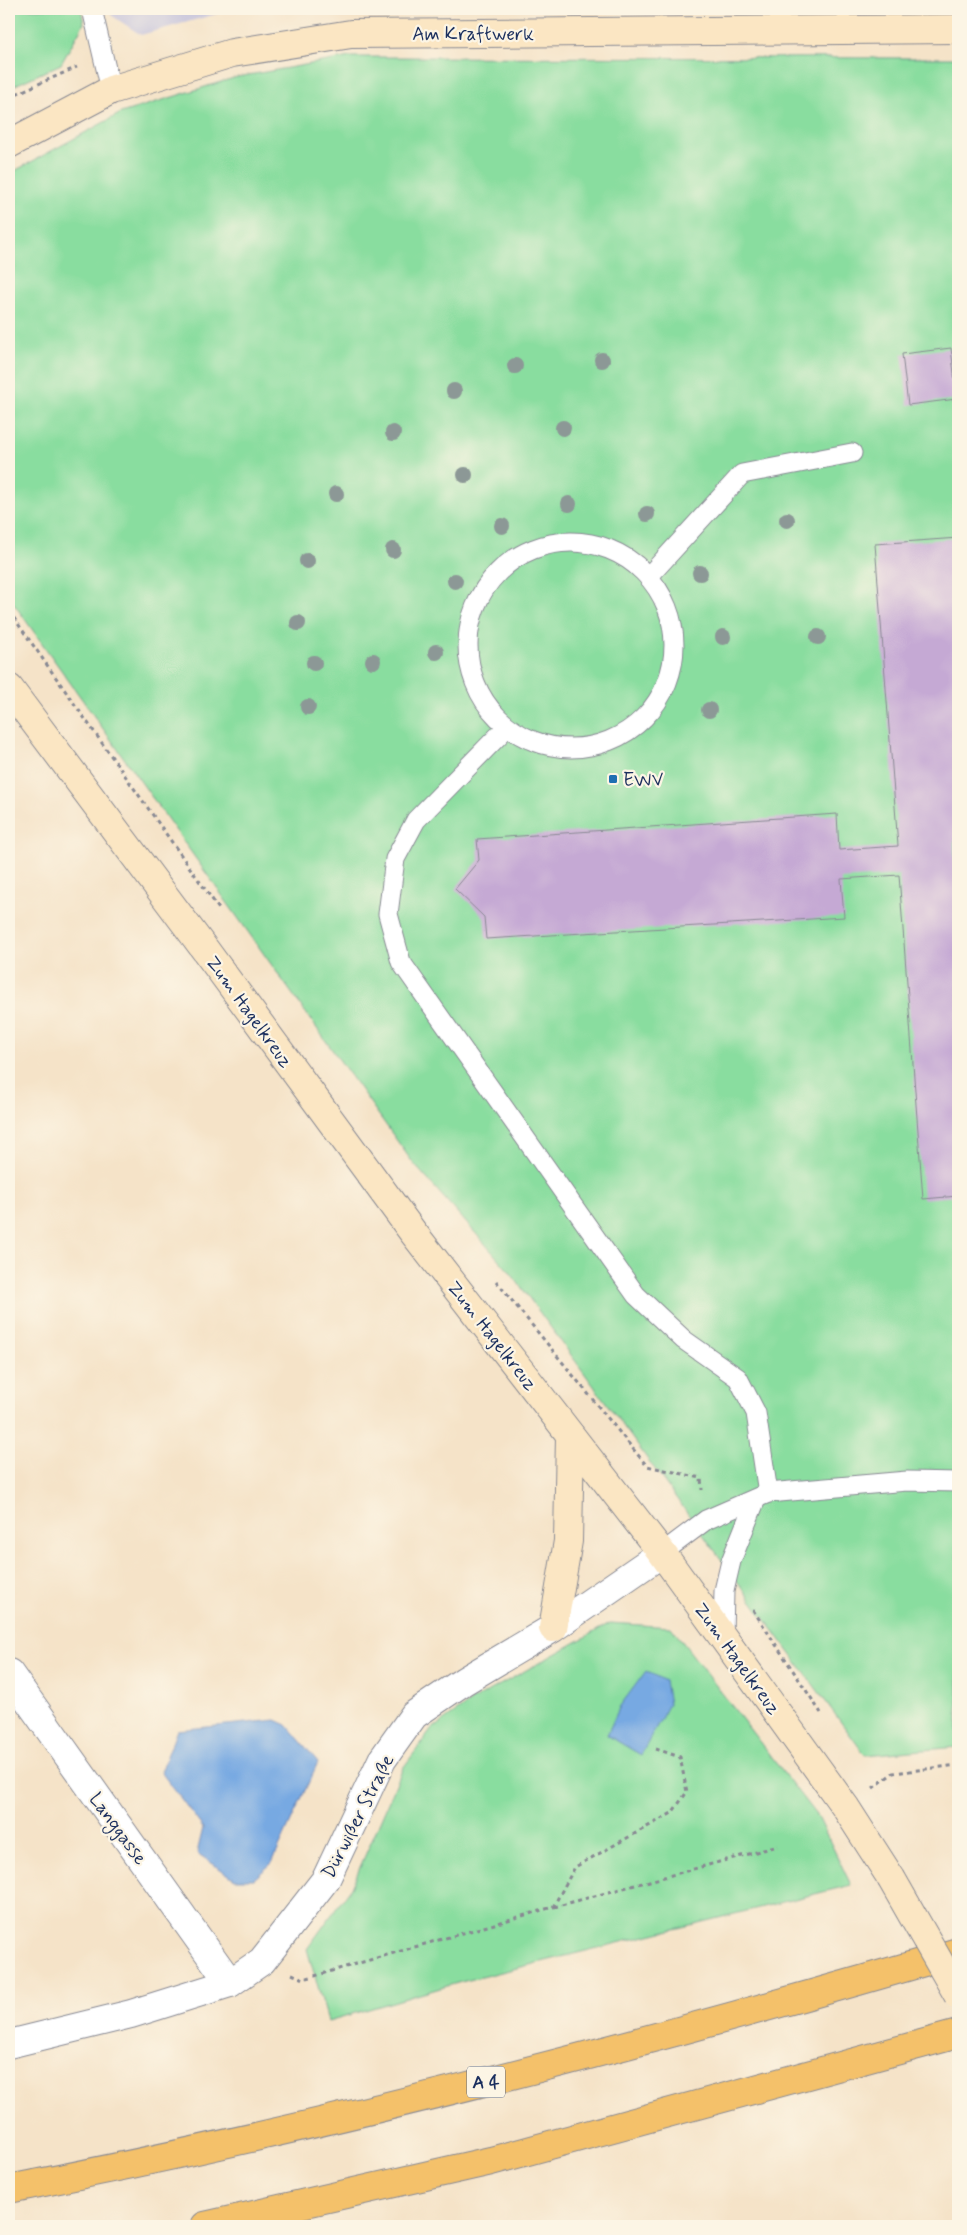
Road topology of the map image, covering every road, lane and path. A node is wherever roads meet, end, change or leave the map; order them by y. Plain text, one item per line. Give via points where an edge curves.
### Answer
1 (92, 9) edge
2 (958, 29) edge
3 (111, 90) junction
4 (9, 144) edge
5 (852, 453) dead end
6 (649, 576) junction
7 (9, 610) edge
8 (9, 688) edge
9 (507, 727) junction
10 (221, 912) dead end
11 (491, 1276) dead end
12 (570, 1435) junction
13 (958, 1482) edge
14 (762, 1496) junction
15 (706, 1520) junction
16 (662, 1553) junction
17 (752, 1600) dead end
18 (554, 1628) junction
19 (723, 1635) junction
20 (9, 1673) edge
21 (823, 1715) dead end
22 (656, 1749) dead end
23 (958, 1765) edge
24 (846, 1808) junction
25 (778, 1846) dead end
26 (553, 1907) junction
27 (958, 1952) edge
28 (262, 1961) junction
29 (230, 1983) junction
30 (958, 1996) edge
31 (958, 2034) edge
32 (9, 2044) edge
33 (9, 2190) edge
34 (205, 2226) edge

1 - 3 lane
2 - 3 street, Am Kraftwerk via 351,34 232,53
3 - 4 street, Am Kraftwerk
5 - 6 lane via 742,474
6 - 9 lane via 666,602 674,631 674,662 664,691 647,716 623,735 594,746 564,748 534,741
6 - 9 lane via 629,559 606,547 571,541 540,546 510,561 497,572 482,591 472,613 467,645 474,680 487,706
7 - 10 path
8 - 12 street, Zum Hagelkreuz via 412,1231
9 - 14 lane via 416,820 395,859 388,914 401,962 636,1295 684,1340 738,1378 756,1413
11 - 15 path via 647,1466 701,1478
12 - 16 street, Zum Hagelkreuz
12 - 18 street via 568,1541
13 - 14 lane via 907,1481
14 - 15 lane
14 - 19 lane via 731,1561 724,1591
15 - 16 lane
16 - 18 street, Dürwißer Straße
16 - 19 street, Zum Hagelkreuz
17 - 21 path via 752,1609
18 - 28 street, Dürwißer Straße via 414,1715 382,1760 326,1879
19 - 24 street, Zum Hagelkreuz
20 - 29 street, Langgasse
22 - 26 path via 680,1757 687,1792 672,1813 575,1867
23 - 24 path via 893,1773
24 - 30 street, Zum Hagelkreuz, bridge via 891,1878
25 - 26 path
26 - 28 path via 304,1979
27 - 33 highway, A 4 via 815,1994 474,2085
28 - 29 street, Dürwißer Straße
29 - 32 street, Dürwißer Straße via 131,2014
31 - 34 highway via 491,2161

